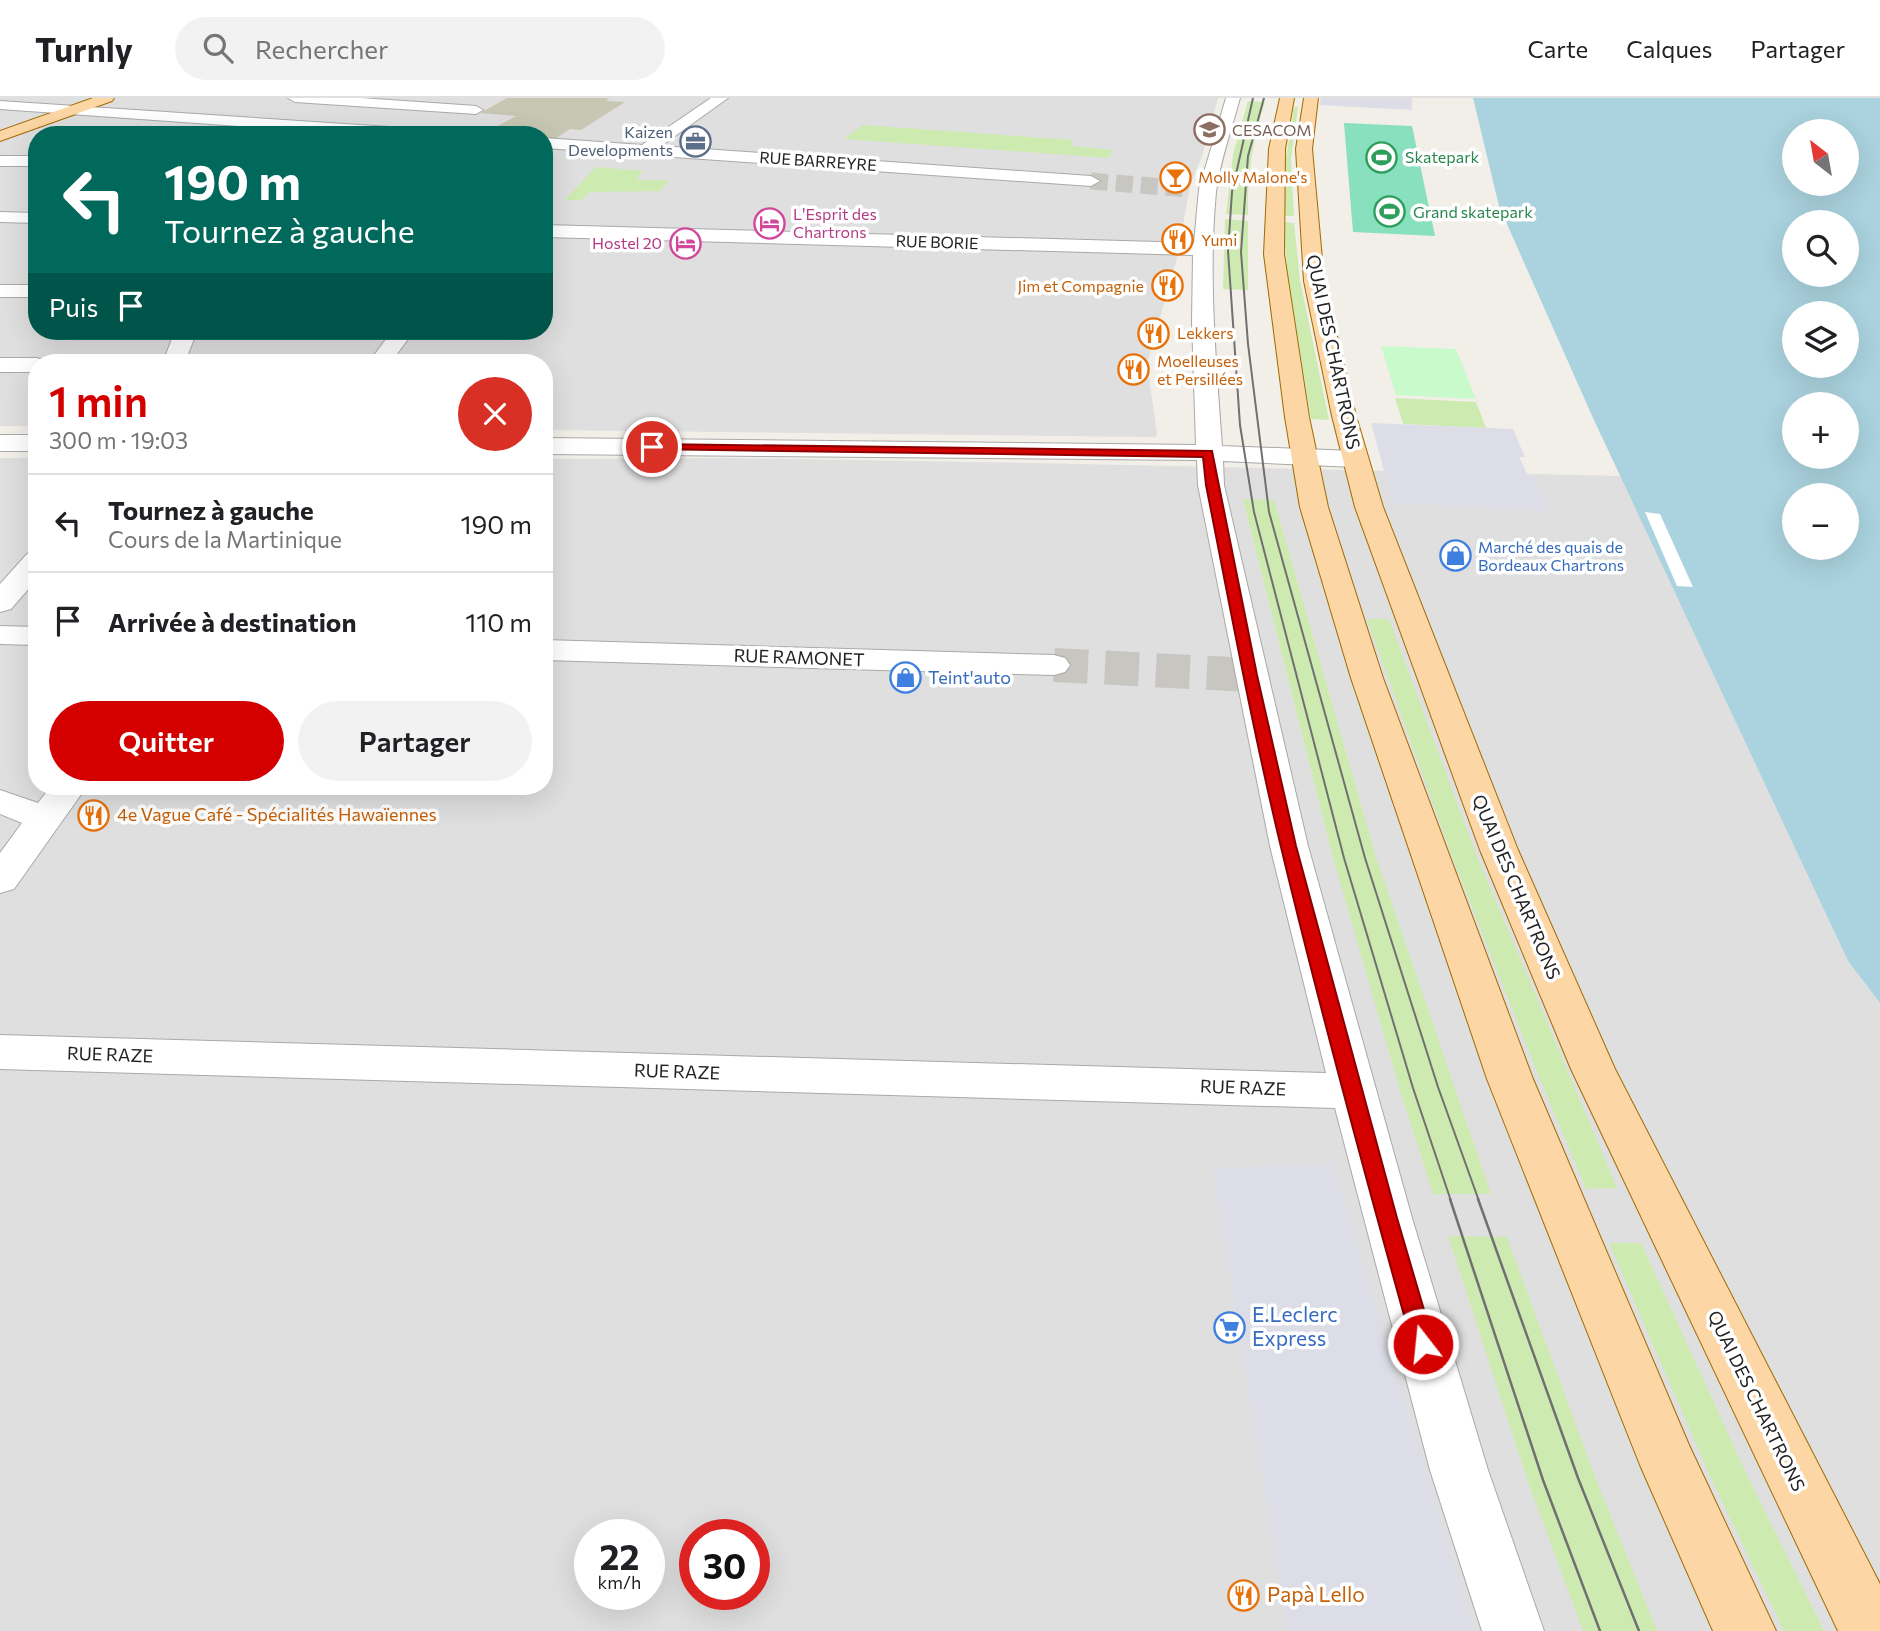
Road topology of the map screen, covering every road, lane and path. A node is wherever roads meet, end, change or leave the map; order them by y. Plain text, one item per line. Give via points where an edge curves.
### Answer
1 (107, 98) edge
2 (295, 98) edge
3 (721, 98) edge
4 (1233, 98) edge
5 (1287, 98) edge
6 (1311, 98) edge
7 (0, 105) edge
8 (236, 108) dead end
9 (74, 110) junction
10 (476, 110) dead end
11 (210, 119) junction
12 (28, 126) edge
13 (28, 126) edge
14 (311, 126) edge
15 (0, 136) edge
16 (553, 144) edge
17 (647, 149) junction
18 (0, 161) edge
19 (28, 161) edge
20 (1091, 181) tunnel mouth
21 (0, 217) edge
22 (28, 218) edge
23 (553, 231) edge
24 (1203, 250) junction
25 (0, 291) edge
26 (28, 291) edge
27 (0, 365) edge
28 (28, 365) edge
29 (0, 443) edge
30 (28, 443) edge
31 (553, 446) edge
32 (1208, 453) junction
33 (1303, 457) junction
34 (1355, 459) junction
35 (28, 570) edge
36 (0, 603) edge
37 (0, 635) edge
38 (28, 636) edge
39 (553, 650) edge
40 (1054, 665) tunnel mouth
41 (62, 795) edge
42 (0, 801) edge
43 (45, 819) junction
44 (0, 880) edge
45 (0, 1052) edge
46 (1353, 1091) junction
47 (1513, 1631) edge
48 (1745, 1631) edge
49 (1871, 1631) edge

1 - 9 main road
2 - 10 street
3 - 17 street
4 - 24 street via 1198,189
5 - 33 main road via 1277,149 1274,254
6 - 34 main road, QUAI DES CHARTRONS via 1304,149 1314,281
7 - 9 street
8 - 11 street
9 - 11 street
9 - 13 main road
11 - 14 street
12 - 15 main road
16 - 17 street, RUE BARREYRE
17 - 20 street, RUE BARREYRE
18 - 19 street
21 - 22 street
23 - 24 street, RUE BORIE
24 - 32 street
25 - 26 street
27 - 28 street
29 - 30 street
31 - 32 street
32 - 33 street
32 - 46 street via 1250,675
33 - 34 street
33 - 48 main road via 1367,678 1510,1079 1670,1465
34 - 49 main road, QUAI DES CHARTRONS via 1369,508 1499,850 1593,1069
35 - 36 street
37 - 38 street
39 - 40 street, RUE RAMONET
41 - 43 street
42 - 43 street
43 - 44 street
45 - 46 street, RUE RAZE
46 - 47 street via 1459,1470

